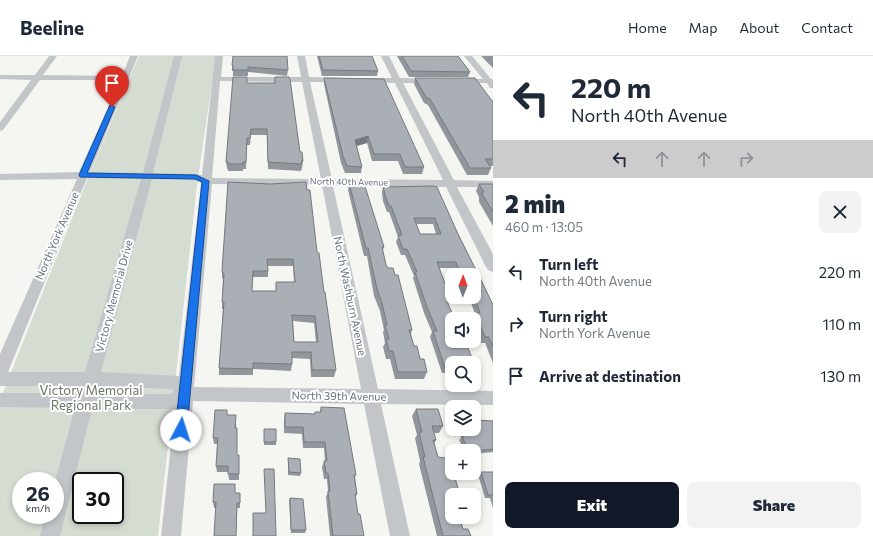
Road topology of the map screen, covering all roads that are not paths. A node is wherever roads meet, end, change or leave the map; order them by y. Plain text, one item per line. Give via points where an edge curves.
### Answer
1 (53, 56) edge
2 (134, 56) edge
3 (178, 56) edge
4 (219, 56) edge
5 (301, 56) edge
6 (385, 56) edge
7 (468, 56) edge
8 (0, 77) edge
9 (38, 77) junction
10 (124, 78) junction
11 (217, 79) junction
12 (306, 80) junction
13 (398, 81) junction
14 (492, 83) edge
15 (0, 128) edge
16 (0, 177) edge
17 (81, 179) junction
18 (146, 180) junction
19 (206, 181) junction
20 (326, 182) junction
21 (450, 183) junction
22 (493, 184) edge
23 (493, 267) edge
24 (0, 372) edge
25 (0, 379) edge
26 (91, 379) junction
27 (185, 394) junction
28 (371, 397) junction
29 (493, 398) edge
30 (0, 400) edge
31 (86, 401) junction
32 (50, 536) edge
33 (171, 536) edge
34 (400, 536) edge

1 - 9 street
2 - 10 street, North York Avenue
3 - 18 street, Victory Memorial Drive
4 - 11 street
5 - 12 street, North Washburn Avenue
6 - 13 street
7 - 14 street
8 - 9 street
9 - 10 street
9 - 15 street
10 - 17 street, North York Avenue
11 - 12 street
11 - 19 street
12 - 13 street
12 - 20 street, North Washburn Avenue
13 - 14 street
13 - 21 street
16 - 17 street, North 40th Avenue
17 - 18 street, North 40th Avenue
17 - 24 street, North York Avenue
18 - 19 street, North 40th Avenue via 197,185
18 - 26 street, Victory Memorial Drive
19 - 20 street, North 40th Avenue
19 - 27 street
20 - 21 street, North 40th Avenue
20 - 28 street, North Washburn Avenue
21 - 22 street, North 40th Avenue
21 - 23 street
25 - 26 street
26 - 27 street via 176,382
26 - 31 street, Victory Memorial Drive
27 - 28 street, North 39th Avenue
27 - 31 street, North 39th Avenue via 174,402
27 - 33 street
28 - 29 street, North 39th Avenue
28 - 34 street, North Washburn Avenue
30 - 31 street, North 39th Avenue
31 - 32 street, Victory Memorial Drive

